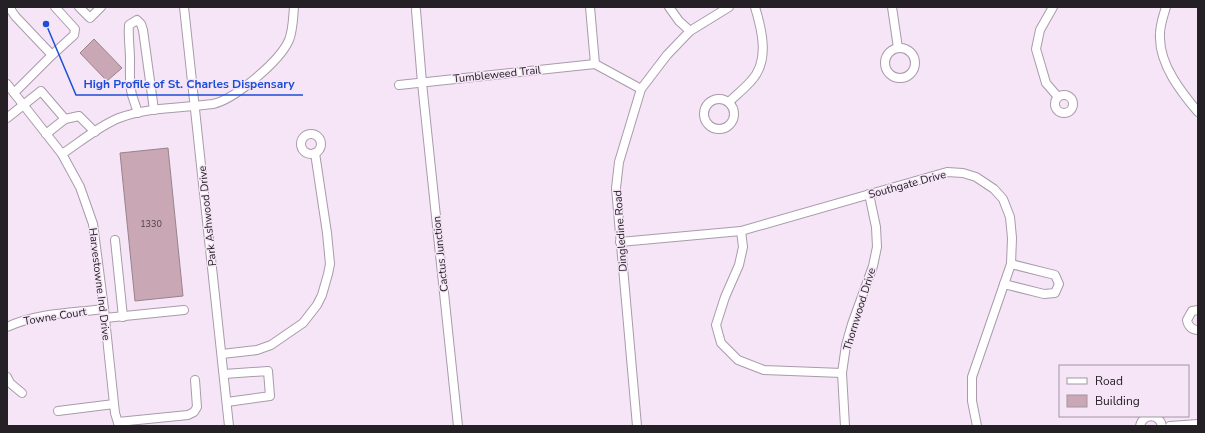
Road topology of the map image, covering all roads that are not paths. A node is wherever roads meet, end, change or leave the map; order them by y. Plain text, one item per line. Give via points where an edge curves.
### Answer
1 (12, 7) edge
2 (55, 7) edge
3 (79, 7) edge
4 (101, 7) edge
5 (184, 7) edge
6 (294, 7) edge
7 (590, 7) edge
8 (669, 7) edge
9 (729, 7) edge
10 (755, 7) edge
11 (892, 7) edge
12 (1053, 7) edge
13 (1166, 7) edge
14 (416, 10) dead end
15 (690, 31) junction
16 (898, 48) dead end
17 (52, 55) junction
18 (595, 64) junction
19 (422, 83) junction
20 (7, 84) edge
21 (399, 85) dead end
22 (641, 89) junction
23 (14, 93) junction
24 (1058, 97) dead end
25 (729, 102) dead end
26 (23, 105) junction
27 (195, 106) junction
28 (154, 110) junction
29 (1198, 112) edge
30 (138, 113) junction
31 (7, 118) edge
32 (65, 119) junction
33 (95, 132) junction
34 (46, 134) junction
35 (314, 153) dead end
36 (62, 154) junction
37 (869, 194) junction
38 (741, 231) junction
39 (115, 240) dead end
40 (620, 242) junction
41 (1011, 264) junction
42 (1004, 284) junction
43 (104, 309) junction
44 (184, 310) dead end
45 (1198, 310) edge
46 (123, 316) junction
47 (105, 318) junction
48 (7, 327) edge
49 (1198, 330) edge
50 (222, 354) junction
51 (224, 374) junction
52 (842, 374) junction
53 (7, 377) edge
54 (195, 380) dead end
55 (22, 393) dead end
56 (227, 402) junction
57 (114, 404) junction
58 (58, 411) dead end
59 (1147, 417) edge
60 (1156, 417) edge
61 (118, 424) edge
62 (1198, 424) edge
63 (229, 426) edge
64 (458, 426) edge
65 (637, 426) edge
66 (845, 426) edge
67 (977, 426) edge
68 (1140, 426) edge
69 (1162, 426) edge
70 (1170, 426) edge

1 - 17 street via 15,16
2 - 17 street via 75,29 74,35
3 - 4 street via 90,18
5 - 27 street, Park Ashwood Drive
6 - 27 street via 293,27 289,40 282,53 265,72 220,103
7 - 18 street
8 - 15 street
9 - 15 street, Dingledine Road
10 - 25 street via 762,30 763,49 760,67 752,80
11 - 16 street
12 - 24 street via 1040,30 1036,49 1046,82
13 - 29 street via 1161,26 1161,49 1167,66
14 - 19 street, Cactus Junction
15 - 22 street, Dingledine Road via 667,55
17 - 23 street
18 - 19 street, Tumbleweed Trail
18 - 22 street
19 - 21 street, Tumbleweed Trail
19 - 64 street, Cactus Junction
20 - 23 street, Harvestowne Ind Drive
22 - 40 street, Dingledine Road via 619,162 616,188
23 - 26 street, Harvestowne Ind Drive
26 - 31 street
26 - 32 street via 41,90
26 - 34 street, Harvestowne Ind Drive
27 - 28 street
27 - 50 street, Park Ashwood Drive
28 - 30 street
28 - 30 street via 143,30 137,20 129,25 128,35 129,77
30 - 33 street via 120,118
32 - 33 street via 79,116
32 - 34 street
33 - 36 street
34 - 36 street, Harvestowne Ind Drive
35 - 50 street via 330,264 322,295 303,323 271,345 257,350
36 - 43 street, Harvestowne Ind Drive via 80,187 93,224
37 - 38 street, Southgate Drive
37 - 41 street, Southgate Drive via 947,172 976,177 994,189 1003,199 1010,217
37 - 52 street, Thornwood Drive via 877,247 846,345
38 - 40 street, Southgate Drive
38 - 52 street via 744,246 739,265 716,325 721,343 738,360 764,370
39 - 46 street
40 - 65 street, Dingledine Road
41 - 42 street, Southgate Drive
41 - 42 street via 1055,274 1059,284 1055,293 1044,294
42 - 67 street, Southgate Drive via 972,377 972,401
43 - 47 street, Harvestowne Ind Drive
43 - 48 street, Towne Court via 50,315
44 - 46 street
45 - 49 street via 1192,311 1187,320 1189,326
46 - 47 street
47 - 57 street, Harvestowne Ind Drive
50 - 51 street, Park Ashwood Drive
51 - 56 street, Park Ashwood Drive
51 - 56 street via 268,371 270,396
52 - 66 street, Thornwood Drive
53 - 55 street
54 - 61 street via 197,407 194,412 188,415
56 - 63 street, Park Ashwood Drive
57 - 58 street
57 - 61 street, Harvestowne Ind Drive
59 - 68 street
60 - 69 street
62 - 70 street

